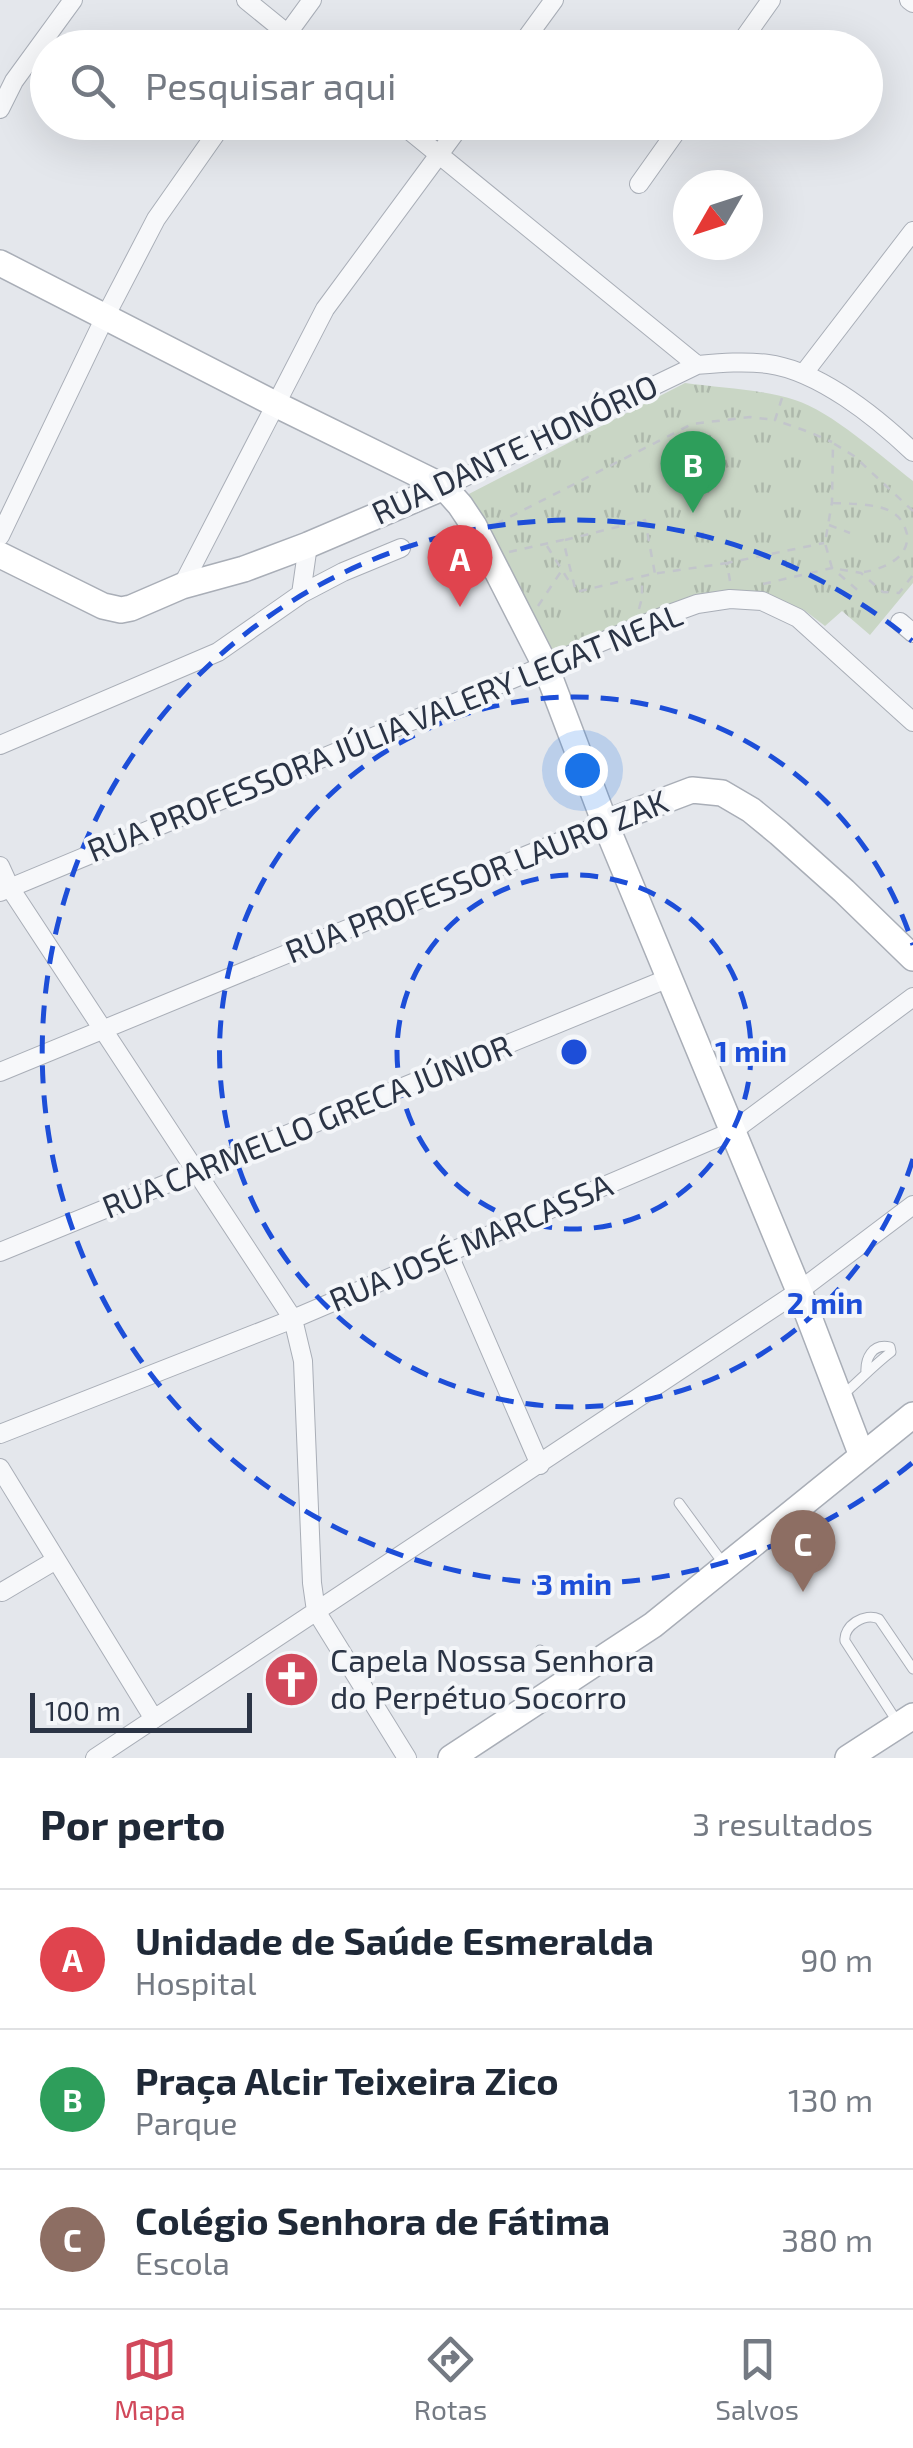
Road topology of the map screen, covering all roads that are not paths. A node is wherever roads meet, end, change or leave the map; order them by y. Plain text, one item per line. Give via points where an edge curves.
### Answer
1 (73, 0) edge
2 (246, 0) edge
3 (312, 0) edge
4 (554, 0) edge
5 (771, 0) edge
6 (51, 30) edge
7 (273, 30) edge
8 (290, 30) edge
9 (532, 30) edge
10 (750, 30) edge
11 (30, 59) edge
12 (0, 109) edge
13 (211, 140) edge
14 (421, 140) edge
15 (450, 140) edge
16 (670, 140) edge
17 (439, 155) junction
18 (639, 184) dead end
19 (913, 231) edge
20 (0, 264) edge
21 (104, 317) junction
22 (698, 365) junction
23 (804, 373) junction
24 (277, 406) junction
25 (913, 452) edge
26 (444, 487) junction
27 (0, 536) edge
28 (401, 548) dead end
29 (308, 550) junction
30 (0, 555) edge
31 (303, 584) junction
32 (182, 586) junction
33 (545, 665) junction
34 (913, 722) edge
35 (0, 745) edge
36 (605, 822) junction
37 (0, 866) edge
38 (5, 890) edge
39 (913, 958) edge
40 (669, 978) junction
41 (913, 997) edge
42 (103, 1030) junction
43 (0, 1072) edge
44 (732, 1131) junction
45 (197, 1173) junction
46 (913, 1205) edge
47 (0, 1252) edge
48 (448, 1253) junction
49 (799, 1291) junction
50 (293, 1319) junction
51 (866, 1373) dead end
52 (840, 1398) junction
53 (913, 1415) edge
54 (0, 1434) edge
55 (862, 1456) junction
56 (540, 1465) junction
57 (0, 1468) edge
58 (679, 1502) dead end
59 (56, 1560) junction
60 (725, 1566) junction
61 (2, 1592) edge
62 (316, 1611) junction
63 (540, 1650) dead end
64 (913, 1669) edge
65 (568, 1681) junction
66 (154, 1718) junction
67 (906, 1721) edge
68 (95, 1758) edge
69 (407, 1758) edge
70 (450, 1758) edge
71 (848, 1758) edge

1 - 6 street
2 - 7 street
3 - 8 street
4 - 9 street
5 - 10 street
11 - 12 street
13 - 21 street via 156,218
14 - 17 street
15 - 17 street
16 - 18 street
17 - 22 street
17 - 24 street via 325,309
19 - 23 street
20 - 21 street
21 - 24 street
21 - 27 street
22 - 23 street, RUA DANTE HONÓRIO via 770,364
22 - 26 street, RUA DANTE HONÓRIO
23 - 25 street, RUA DANTE HONÓRIO via 879,420
24 - 26 street
24 - 32 street
26 - 29 street, RUA DANTE HONÓRIO
26 - 33 street via 474,526
28 - 31 street
29 - 31 street
29 - 32 street, RUA DANTE HONÓRIO
30 - 32 street, RUA DANTE HONÓRIO via 121,610
31 - 35 street via 218,652
33 - 34 street, RUA PROFESSORA JÚLIA VALERY LEGAT NEAL via 698,604 762,601 798,618
33 - 36 street
33 - 38 street, RUA PROFESSORA JÚLIA VALERY LEGAT NEAL
36 - 39 street, RUA PROFESSOR LAURO ZAK via 692,790 722,793 779,833
36 - 40 street
36 - 42 street, RUA PROFESSOR LAURO ZAK
37 - 38 street
38 - 42 street
40 - 44 street
40 - 45 street, RUA CARMELLO GRECA JÚNIOR
41 - 44 street, RUA JOSÉ MARCASSA
42 - 43 street, RUA PROFESSOR LAURO ZAK
42 - 45 street
44 - 48 street, RUA JOSÉ MARCASSA
44 - 49 street
45 - 47 street, RUA CARMELLO GRECA JÚNIOR
45 - 50 street
46 - 49 street
48 - 50 street, RUA JOSÉ MARCASSA
48 - 56 street
49 - 52 street
49 - 56 street
50 - 54 street, RUA JOSÉ MARCASSA
50 - 62 street via 304,1361
51 - 52 lane
52 - 55 street
53 - 55 street
55 - 60 street
56 - 62 street
57 - 59 street
58 - 60 lane
59 - 61 street
59 - 66 street
60 - 65 street via 653,1625
62 - 66 street
62 - 69 street
63 - 65 lane
64 - 67 lane via 872,1616 847,1629 845,1642
65 - 70 street
66 - 68 street
67 - 71 street

